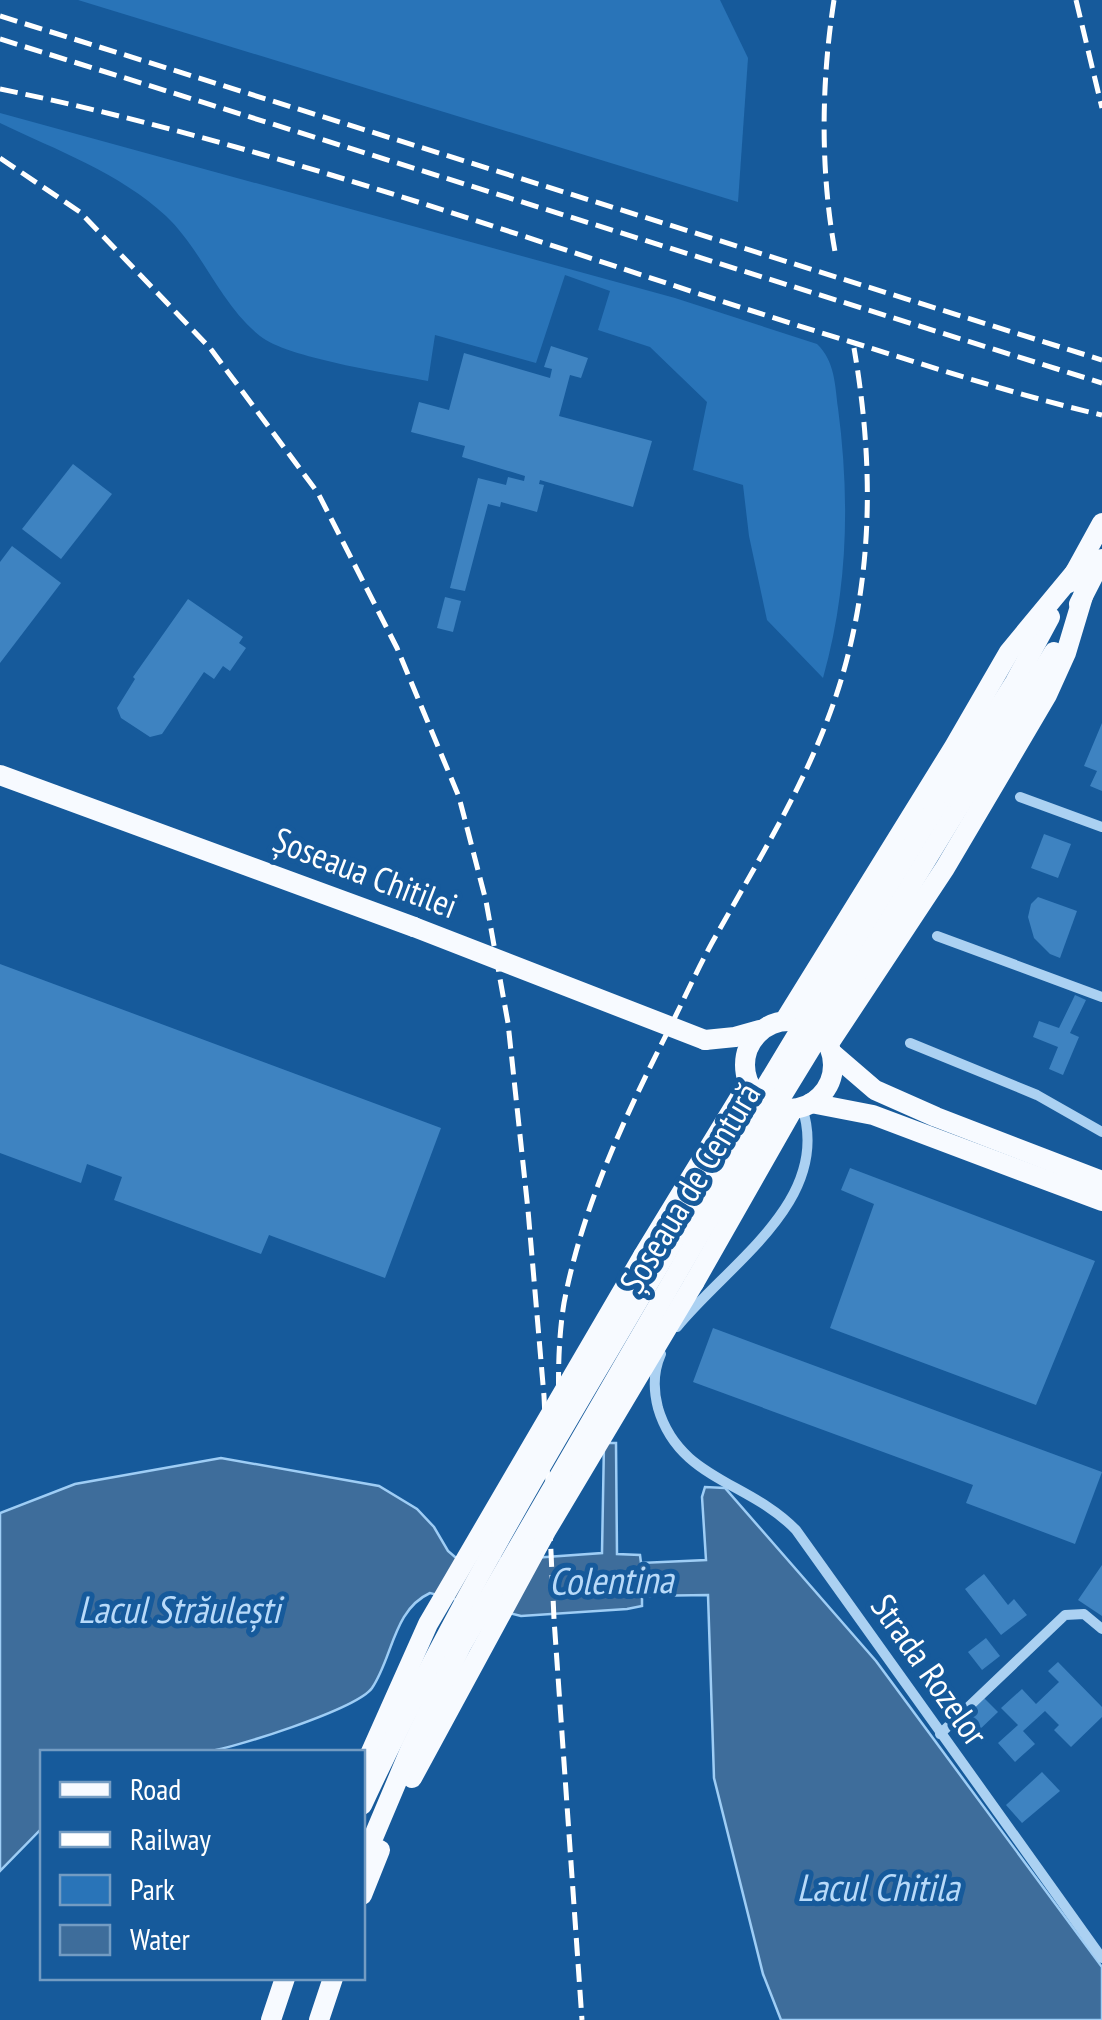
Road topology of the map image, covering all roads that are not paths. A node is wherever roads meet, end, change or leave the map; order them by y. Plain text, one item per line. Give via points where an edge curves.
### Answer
1 (1102, 524) edge
2 (1102, 560) edge
3 (1076, 571) junction
4 (1084, 593) junction
5 (0, 775) edge
6 (1020, 797) dead end
7 (944, 812) junction
8 (1102, 827) edge
9 (937, 936) dead end
10 (1102, 997) edge
11 (785, 1020) junction
12 (762, 1029) junction
13 (705, 1040) junction
14 (910, 1043) dead end
15 (830, 1049) junction
16 (746, 1078) junction
17 (802, 1106) junction
18 (1102, 1132) edge
19 (1102, 1182) edge
20 (1102, 1201) edge
21 (1102, 1629) edge
22 (940, 1734) junction
23 (365, 1765) edge
24 (365, 1798) edge
25 (365, 1857) edge
26 (365, 1888) edge
27 (1102, 1958) edge
28 (284, 1980) edge
29 (297, 1980) edge
30 (319, 1980) edge
31 (332, 1980) edge
32 (271, 2020) edge
33 (284, 2020) edge
34 (306, 2020) edge
35 (319, 2020) edge

1 - 3 main road, Șoseaua de Centură
2 - 4 main road, Șoseaua de Centură
3 - 7 main road, Șoseaua de Centură
3 - 11 main road via 1008,652
4 - 7 main road, Șoseaua de Centură via 1036,682
4 - 15 main road via 1047,695
5 - 13 main road, Șoseaua Chitilei, bridge
6 - 8 street
7 - 24 main road, Șoseaua de Centură, bridge via 724,1153 514,1511
7 - 25 main road, Șoseaua de Centură, bridge via 461,1646
9 - 10 street
11 - 12 main road
11 - 15 main road via 820,1032
12 - 13 main road
12 - 16 main road via 746,1052
13 - 16 main road, Șoseaua Chitilei
14 - 18 street via 1037,1095
15 - 17 main road via 827,1086
15 - 19 main road via 876,1090
16 - 17 main road via 762,1100
16 - 23 main road, bridge via 428,1624
17 - 20 main road via 873,1115
17 - 22 street, Strada Rozelor via 810,1129 804,1176 744,1258 672,1334 655,1370 656,1401 678,1449 766,1503 796,1530
17 - 26 main road, bridge via 546,1531 398,1805
21 - 22 street via 1084,1614 1065,1615
22 - 27 street, Strada Rozelor
28 - 32 main road
29 - 33 main road
30 - 34 main road
31 - 35 main road

